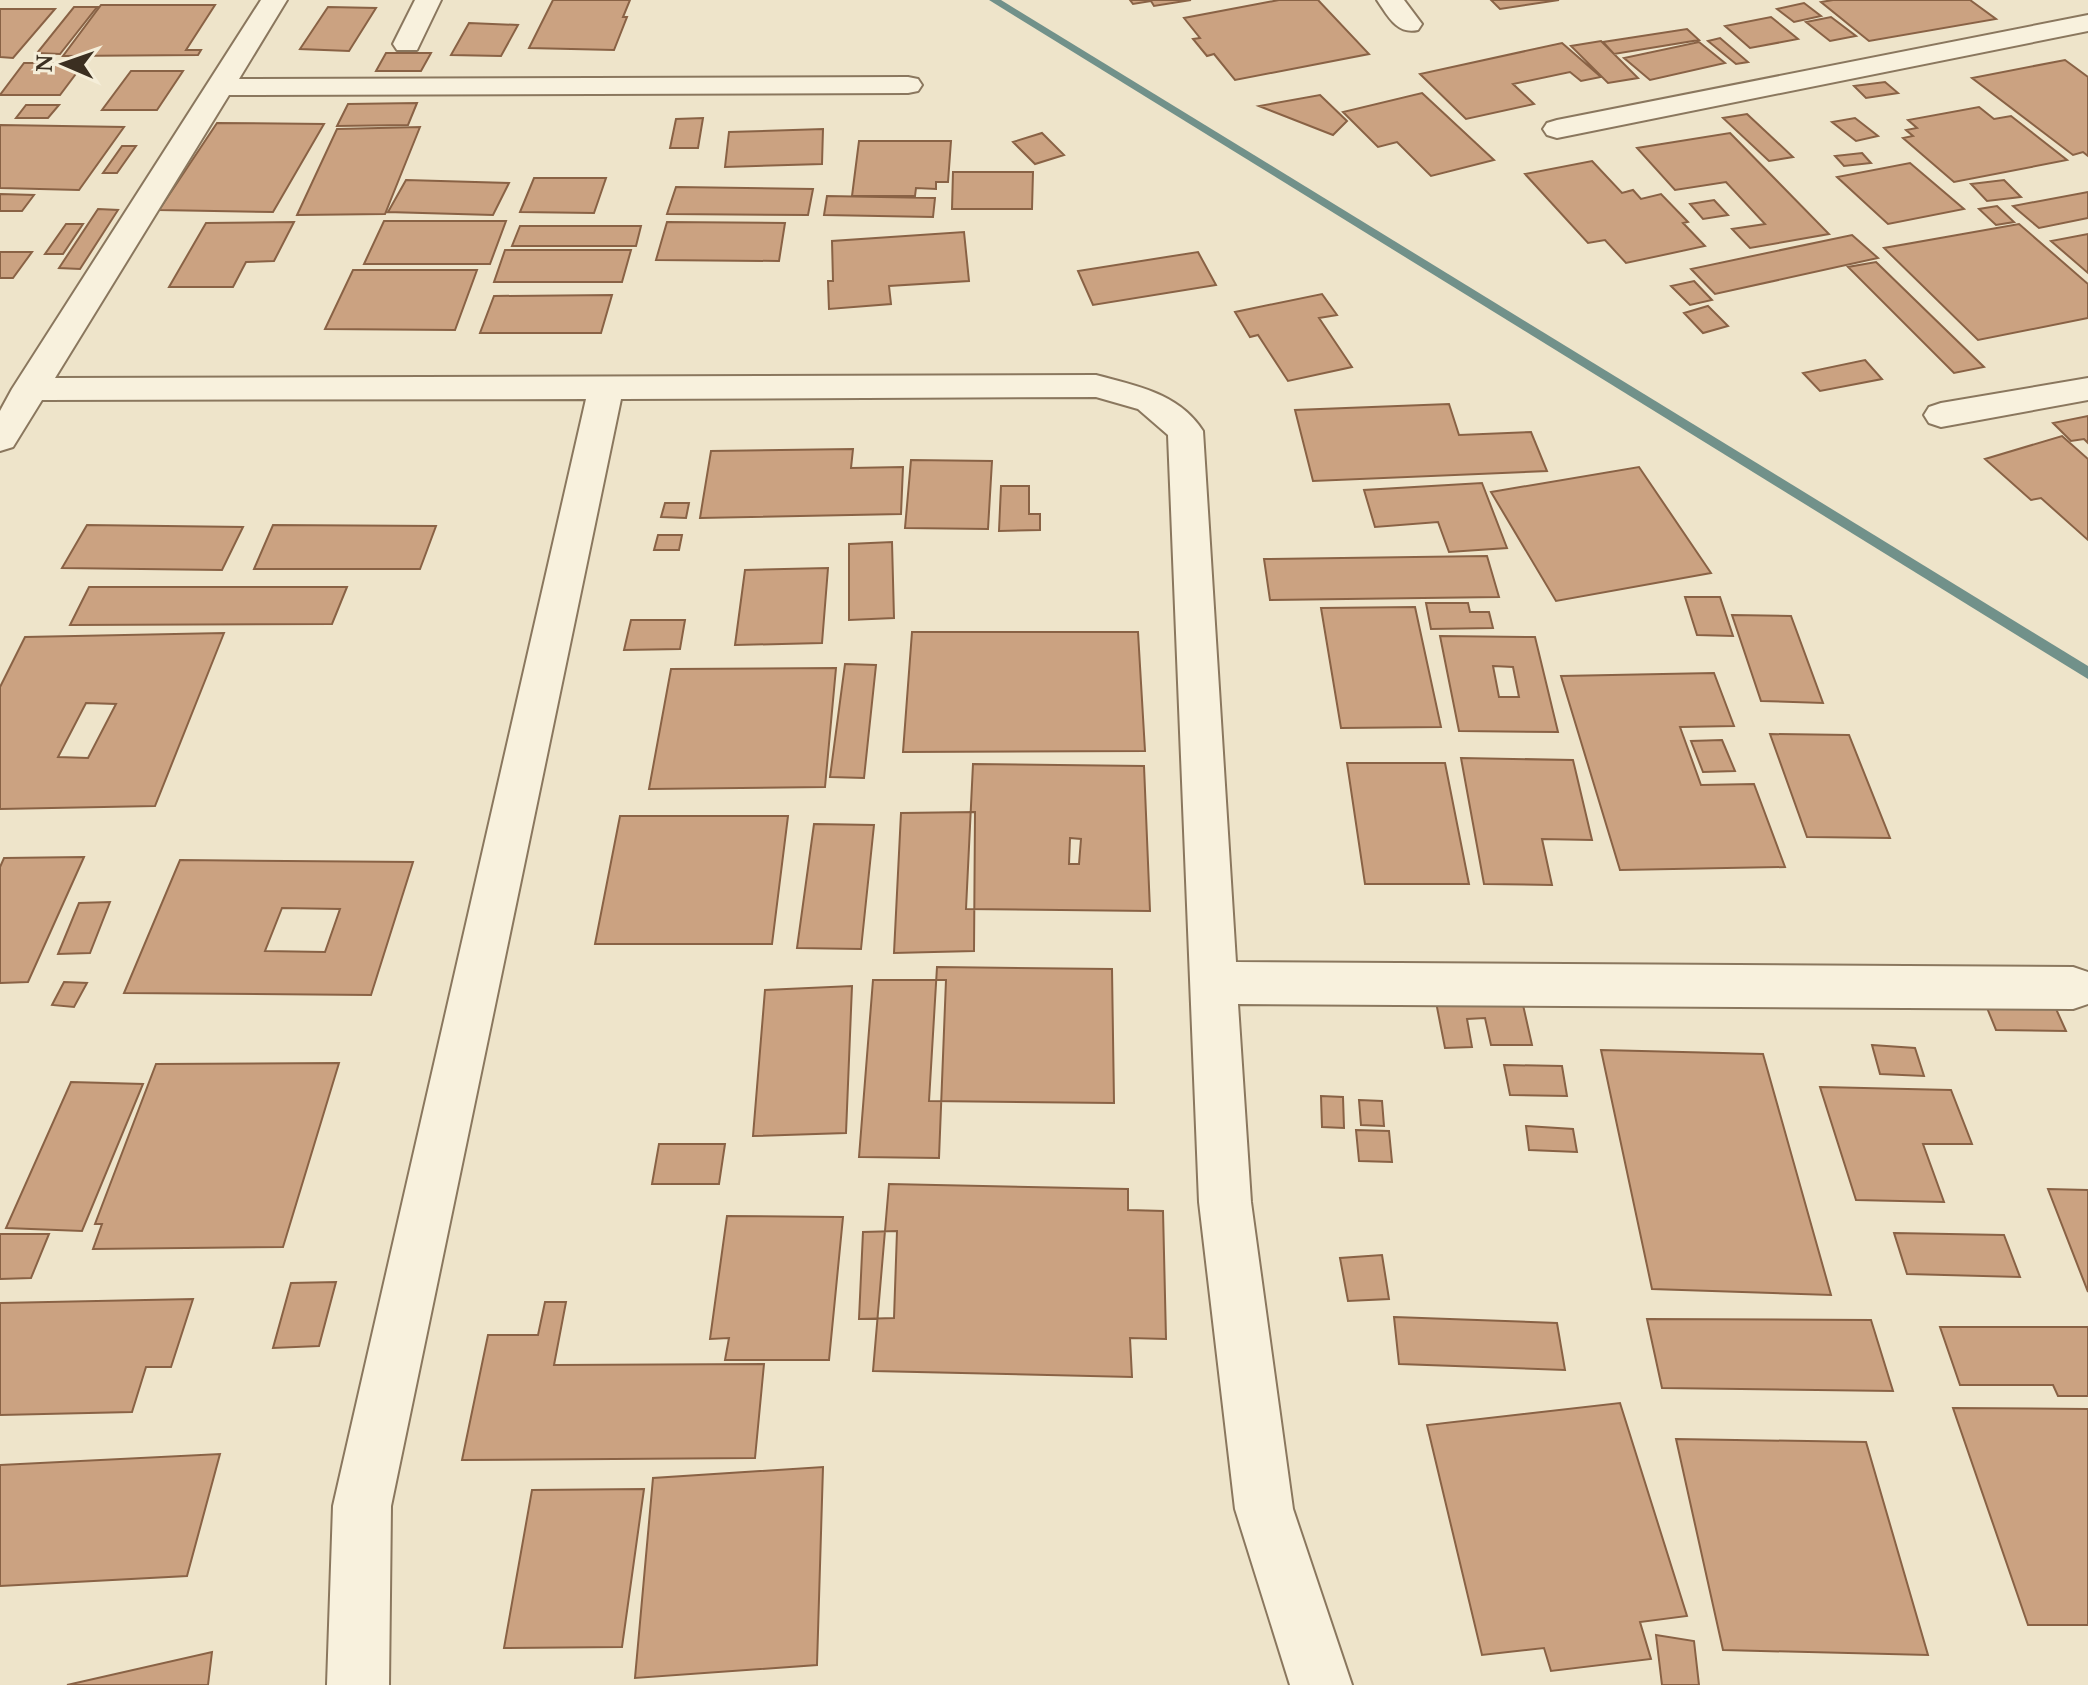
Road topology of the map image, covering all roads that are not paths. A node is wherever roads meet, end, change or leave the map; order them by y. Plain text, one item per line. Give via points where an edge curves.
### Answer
1 (274, 0) edge
2 (428, 0) edge
3 (1390, 0) edge
4 (2088, 23) edge
5 (1409, 24) dead end
6 (2059, 29) junction
7 (407, 44) dead end
8 (2088, 49) edge
9 (908, 85) dead end
10 (222, 87) junction
11 (1557, 129) dead end
12 (606, 386) junction
13 (29, 389) junction
14 (2088, 389) edge
15 (1941, 415) dead end
16 (0, 439) edge
17 (1213, 983) junction
18 (2073, 988) dead end
19 (358, 1685) edge
20 (1321, 1685) edge

1 - 10 street
2 - 7 street
3 - 5 street
4 - 6 street
6 - 8 street
6 - 11 street
9 - 10 street
10 - 13 street
12 - 13 street
12 - 17 street via 1096,386 1150,401 1185,431
12 - 19 street via 362,1506
13 - 16 street
14 - 15 street
17 - 18 street
17 - 20 street via 1225,1202 1264,1509

